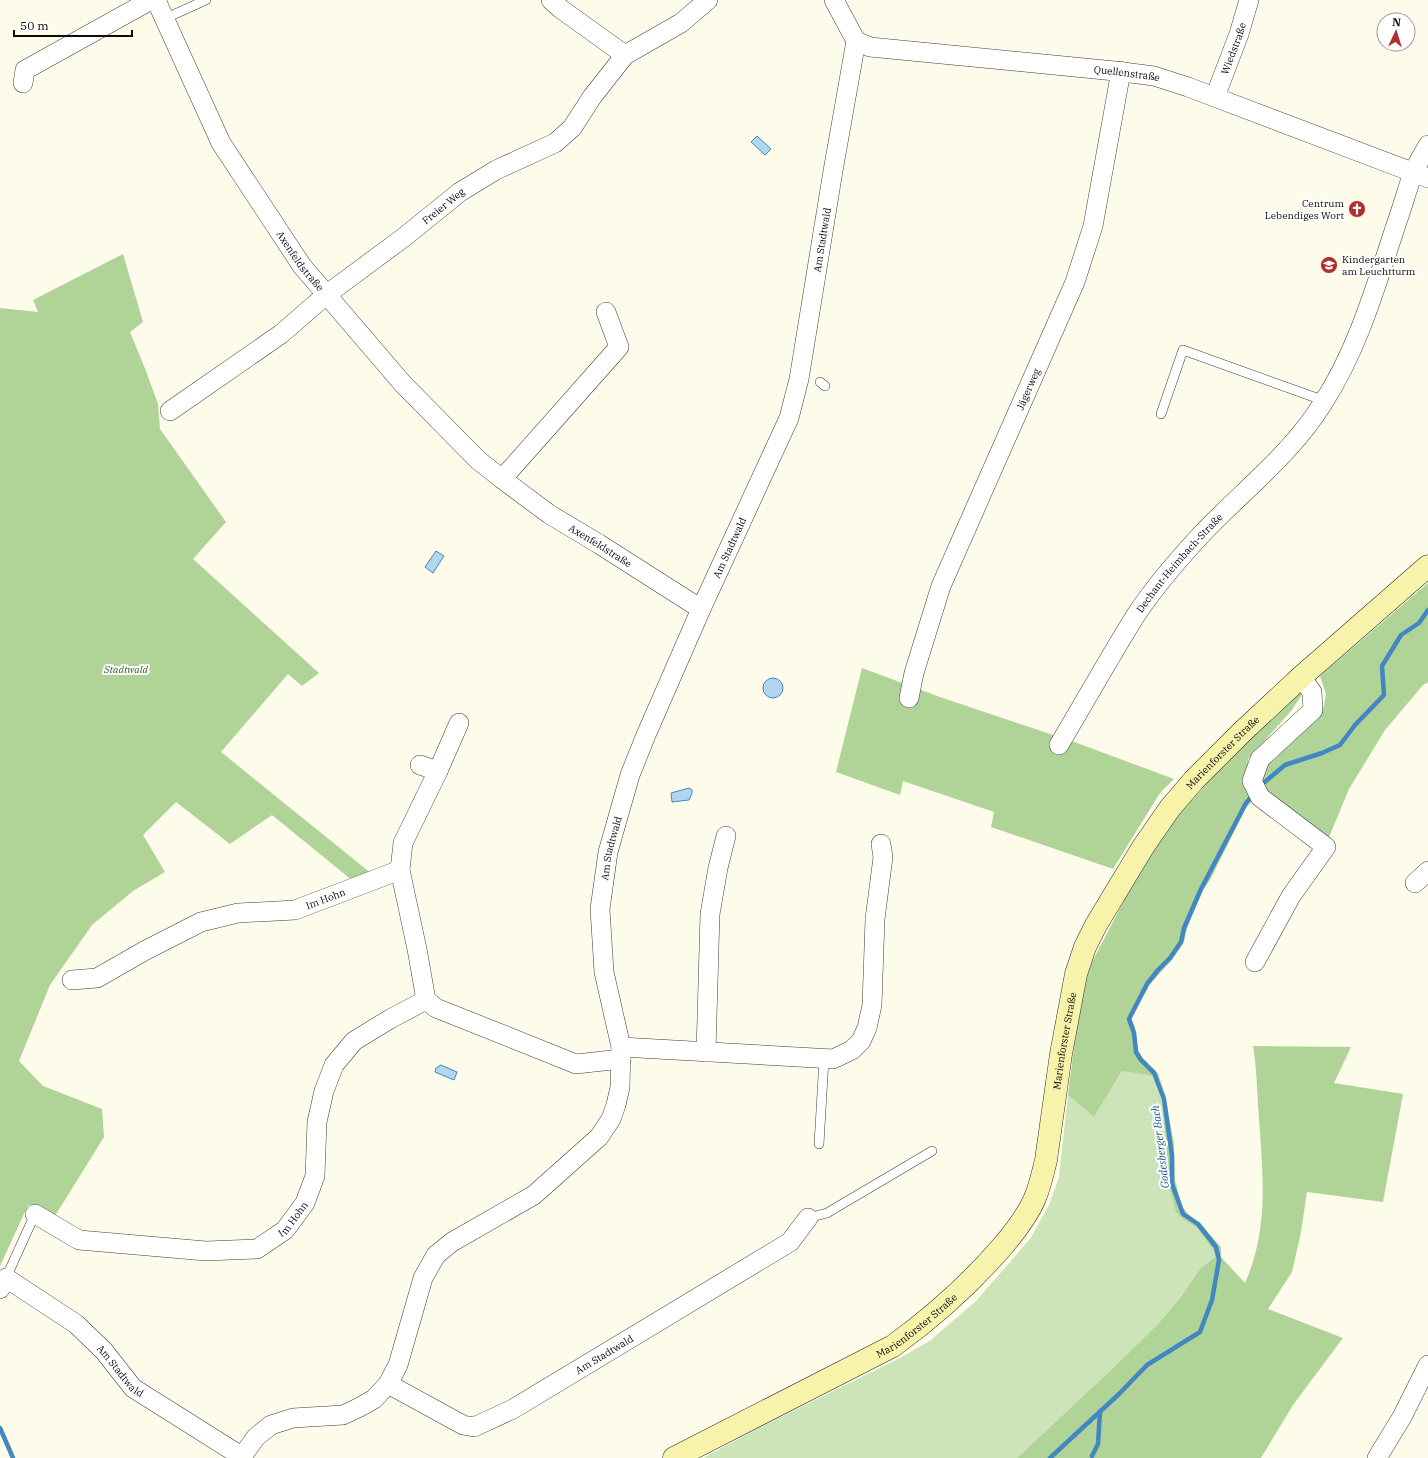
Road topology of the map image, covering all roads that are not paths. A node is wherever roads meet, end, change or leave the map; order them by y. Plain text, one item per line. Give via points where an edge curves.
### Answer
1 (151, 0) edge
2 (156, 0) edge
3 (206, 0) edge
4 (552, 0) edge
5 (708, 0) edge
6 (834, 0) edge
7 (1250, 0) edge
8 (164, 19) junction
9 (856, 41) junction
10 (625, 55) junction
11 (1121, 72) junction
12 (23, 83) dead end
13 (1215, 97) junction
14 (1428, 145) edge
15 (1421, 176) edge
16 (326, 296) junction
17 (606, 312) dead end
18 (1325, 401) junction
19 (170, 410) dead end
20 (1161, 414) dead end
21 (502, 479) junction
22 (1428, 566) edge
23 (701, 609) junction
24 (1301, 677) junction
25 (909, 698) dead end
26 (460, 723) dead end
27 (1059, 745) dead end
28 (420, 764) dead end
29 (438, 771) junction
30 (726, 836) dead end
31 (881, 844) dead end
32 (400, 870) junction
33 (1255, 962) dead end
34 (72, 980) dead end
35 (426, 1000) junction
36 (706, 1052) junction
37 (621, 1053) junction
38 (824, 1059) junction
39 (818, 1144) dead end
40 (932, 1151) dead end
41 (35, 1214) joint
42 (808, 1218) joint
43 (3, 1284) edge
44 (1428, 1365) edge
45 (388, 1384) junction
46 (241, 1457) edge
47 (674, 1458) edge
48 (1377, 1458) edge

1 - 12 street via 25,70
2 - 8 street, Axenfeldstraße
3 - 8 lane
4 - 10 street
5 - 10 street, Freier Weg via 681,23
6 - 9 street
7 - 13 street, Wiedstraße via 1240,34
8 - 16 street, Axenfeldstraße via 221,143 302,266
9 - 11 street, Quellenstraße via 870,47
9 - 23 street, Am Stadtwald via 800,379 789,418
10 - 16 street, Freier Weg via 608,74 572,128 555,143 496,170 460,192
11 - 13 street, Quellenstraße via 1154,76
11 - 25 street, Jägerweg via 1093,226 1077,275 941,586 914,673
13 - 15 street, Quellenstraße
14 - 15 street, Dechant-Heimbach-Straße
15 - 18 street, Dechant-Heimbach-Straße via 1353,346
16 - 19 street, Freier Weg via 281,334
16 - 21 street, Axenfeldstraße via 403,384 478,460
17 - 21 street via 619,347
18 - 20 lane via 1183,350
18 - 27 street, Dechant-Heimbach-Straße via 1298,437 1200,537 1164,579 1135,617
21 - 23 street, Axenfeldstraße via 549,514
22 - 24 main road, Marienforster Straße
23 - 37 street, Am Stadtwald via 630,775 608,852 600,909 604,972
24 - 33 street via 1312,692 1313,710 1260,759 1256,789 1326,847 1291,896
24 - 47 main road, Marienforster Straße via 1189,785 1143,847 1096,925 1076,974 1042,1177 1035,1198 1014,1233 955,1297 893,1346
26 - 29 street
28 - 29 street
29 - 32 street via 403,843
30 - 36 street via 710,914
31 - 38 street via 883,857 875,919 872,1004 867,1028 852,1050 833,1059
32 - 34 street, Im Hohn via 296,910 238,913 201,922 97,978
32 - 35 street
35 - 37 street via 436,1008 576,1064
35 - 41 street, Im Hohn via 354,1041 334,1065 324,1091 317,1122 315,1176 305,1204 285,1230 257,1249 206,1251 79,1240
36 - 37 street
36 - 38 street
37 - 45 street, Am Stadtwald via 620,1087 616,1105 611,1119 599,1137 534,1195 452,1242 436,1255 423,1278 398,1365
38 - 39 lane
40 - 42 lane via 826,1213
41 - 43 lane
42 - 45 street, Am Stadtwald via 790,1242 513,1409 474,1427 463,1425
43 - 46 street, Am Stadtwald via 76,1324 104,1351 133,1388
44 - 48 street via 1402,1417
45 - 46 street, Am Stadtwald via 374,1399 343,1415 293,1418 272,1425 256,1437

